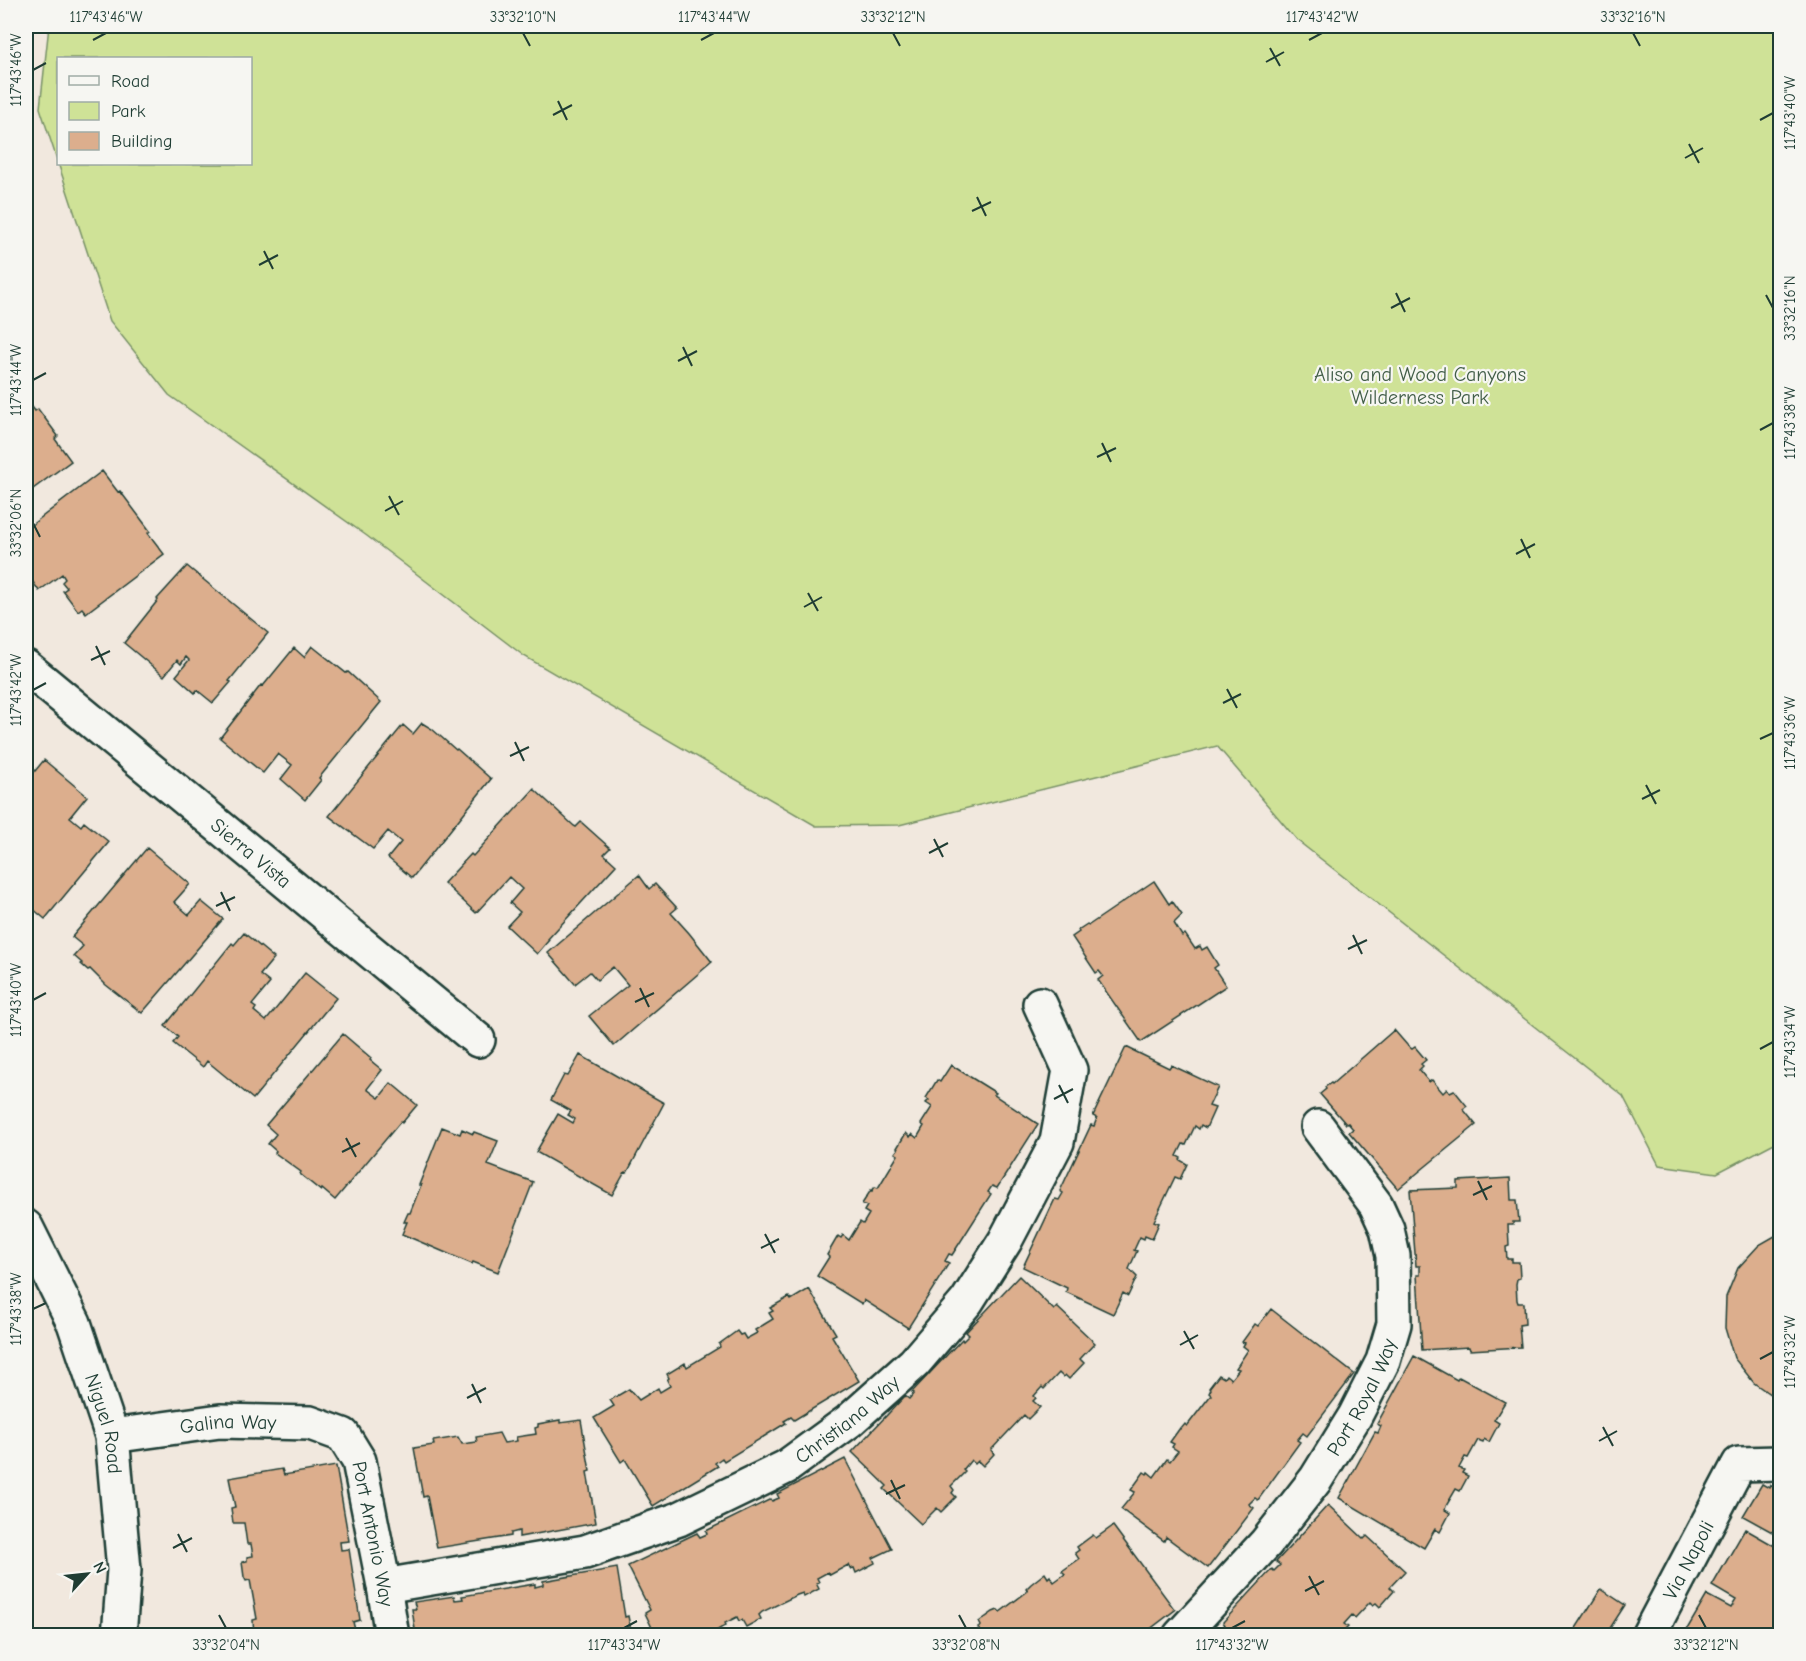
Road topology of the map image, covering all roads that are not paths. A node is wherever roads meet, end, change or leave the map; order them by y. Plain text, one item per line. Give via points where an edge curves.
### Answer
1 (26, 667) edge
2 (1040, 1004) dead end
3 (478, 1040) dead end
4 (1318, 1127) dead end
5 (26, 1227) edge
6 (112, 1436) junction
7 (343, 1436) joint
8 (1780, 1463) edge
9 (384, 1586) junction
10 (119, 1635) edge
11 (392, 1635) edge
12 (1180, 1635) edge
13 (1648, 1635) edge

1 - 3 street, Sierra Vista
2 - 9 street, Christiana Way via 1071,1070 1058,1142 1005,1241 967,1301 914,1363 849,1421 786,1467 679,1519 585,1552
4 - 12 street, Port Royal Way via 1376,1205 1387,1229 1393,1256 1394,1324 1383,1361 1316,1479 1266,1543
5 - 6 street, Niguel Road via 74,1323
6 - 7 street, Galina Way via 220,1420 310,1423
6 - 10 street, Niguel Road via 124,1570
7 - 9 street, Port Antonio Way via 358,1461
8 - 13 street, Via Napoli via 1739,1464
9 - 11 street, Port Antonio Way

